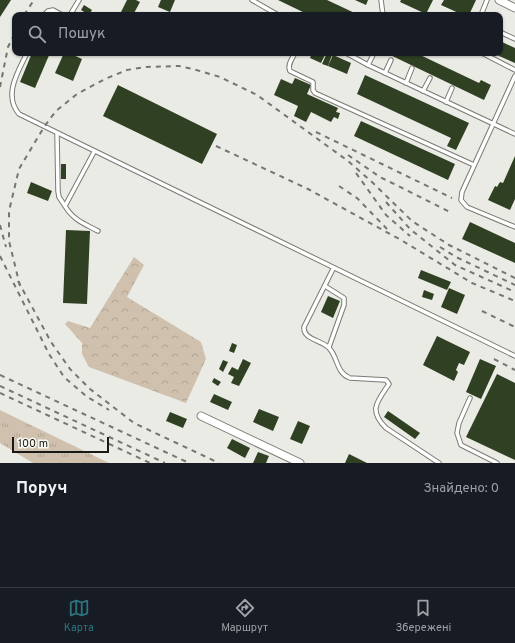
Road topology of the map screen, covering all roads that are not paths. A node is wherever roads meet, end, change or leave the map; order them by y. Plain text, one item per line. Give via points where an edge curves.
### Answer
1 (79, 0) edge
2 (252, 0) edge
3 (381, 0) edge
4 (487, 0) edge
5 (499, 0) edge
6 (515, 8) edge
7 (47, 12) edge
8 (57, 12) edge
9 (72, 12) edge
10 (273, 12) edge
11 (383, 12) edge
12 (482, 12) edge
13 (503, 33) edge
14 (515, 39) edge
15 (26, 56) edge
16 (294, 56) edge
17 (352, 56) edge
18 (372, 56) edge
19 (488, 56) edge
20 (391, 60) dead end
21 (368, 65) junction
22 (412, 68) dead end
23 (515, 70) edge
24 (385, 73) junction
25 (515, 76) edge
26 (430, 78) dead end
27 (406, 83) junction
28 (452, 88) dead end
29 (423, 92) junction
30 (446, 102) junction
31 (493, 124) junction
32 (57, 134) junction
33 (515, 134) edge
34 (94, 152) junction
35 (474, 165) junction
36 (65, 206) junction
37 (515, 227) edge
38 (98, 231) dead end
39 (333, 269) junction
40 (325, 286) junction
41 (329, 347) junction
42 (515, 356) edge
43 (470, 398) dead end
44 (201, 416) dead end
45 (300, 463) edge
46 (439, 463) edge
47 (497, 463) edge

1 - 9 lane
2 - 10 lane
3 - 11 lane
4 - 12 lane
5 - 6 street
7 - 8 lane
13 - 14 lane
15 - 32 lane via 12,88 15,110
16 - 35 lane via 290,71 313,82 313,90 316,93
17 - 21 lane
18 - 21 lane
19 - 23 lane
20 - 24 lane
21 - 24 lane
22 - 27 lane
24 - 27 lane
25 - 31 lane
26 - 29 lane
27 - 29 lane
28 - 30 lane
29 - 30 lane
30 - 31 lane
31 - 33 lane
31 - 35 lane
32 - 34 lane
32 - 36 lane via 58,191
34 - 36 lane
34 - 39 lane
35 - 37 lane via 462,192 462,200 467,206
36 - 38 lane via 78,221
39 - 40 lane
39 - 42 lane
40 - 41 lane via 344,298 344,305
40 - 41 lane via 304,331 306,335
41 - 46 lane via 345,376 388,381 389,384 376,404 378,421
43 - 47 lane via 459,422 457,433 461,445
44 - 45 street

